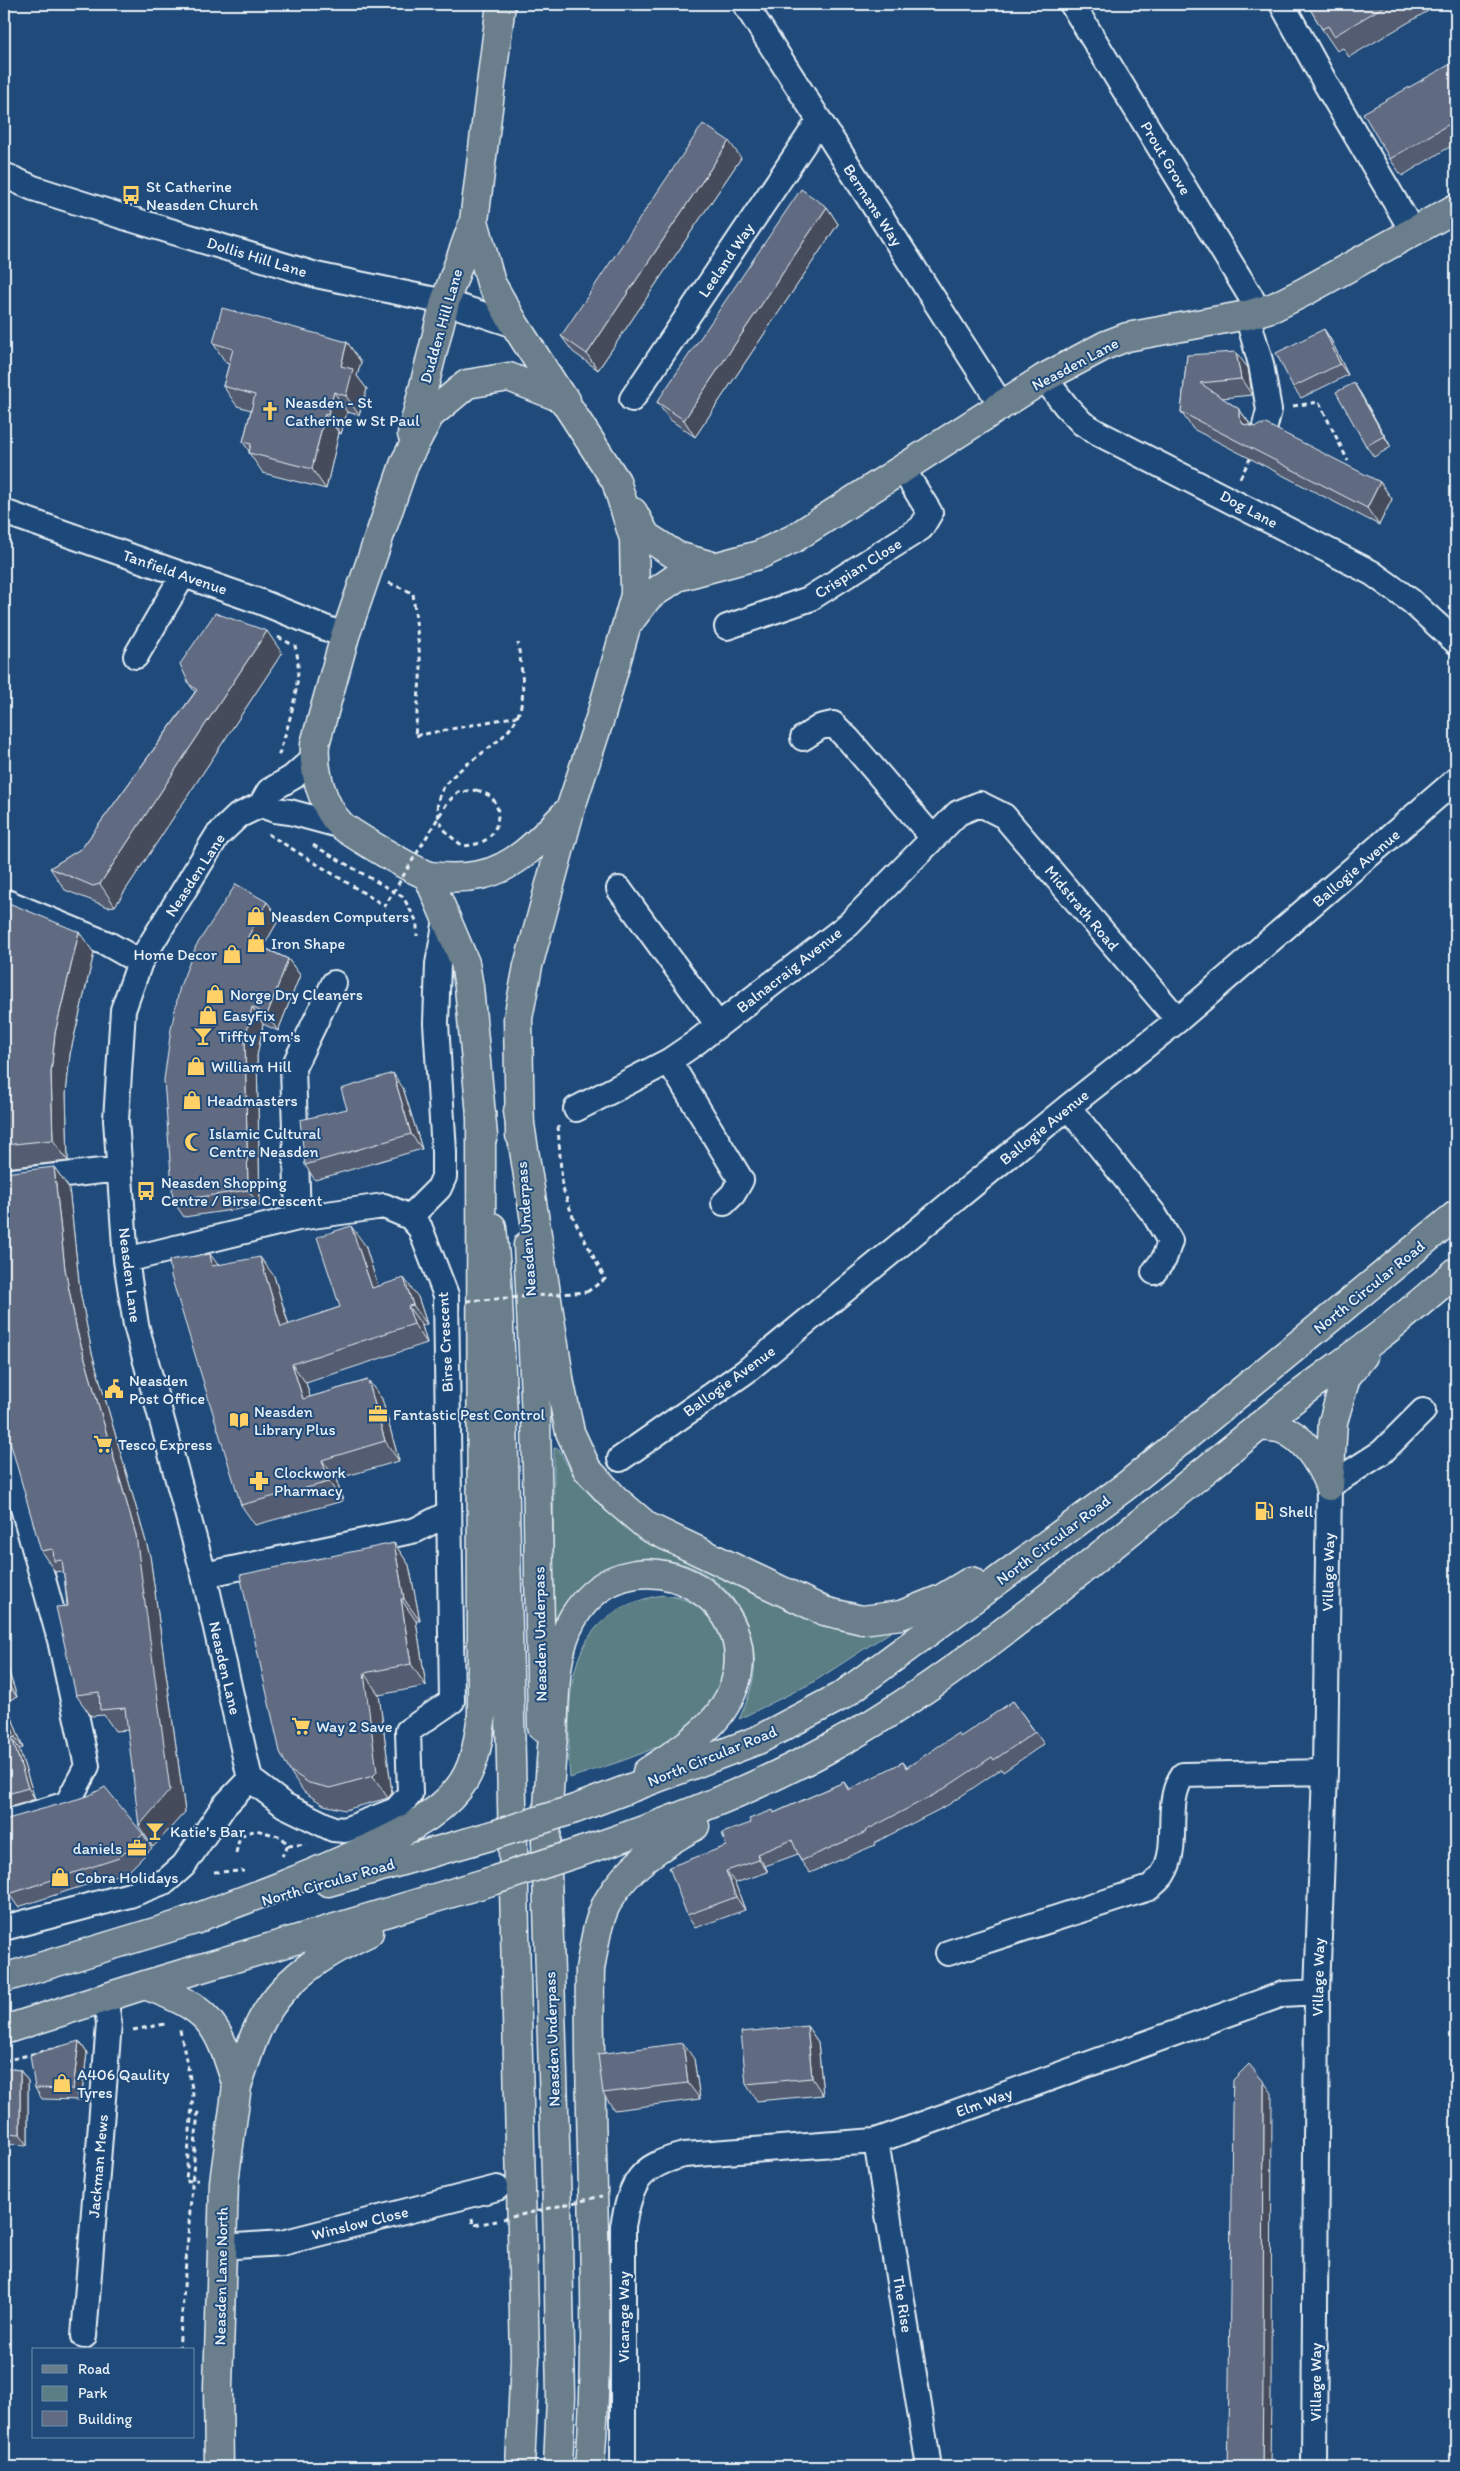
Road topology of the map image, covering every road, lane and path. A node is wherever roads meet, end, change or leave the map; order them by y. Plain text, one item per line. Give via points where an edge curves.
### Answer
1 (501, 4) edge
2 (745, 4) edge
3 (1072, 4) edge
4 (1282, 4) edge
5 (819, 121) junction
6 (4, 176) edge
7 (1456, 208) edge
8 (474, 221) junction
9 (1413, 232) junction
10 (445, 302) junction
11 (1253, 314) junction
12 (515, 325) junction
13 (1044, 378) junction
14 (632, 399) dead end
15 (566, 400) junction
16 (1002, 406) junction
17 (1266, 420) junction
18 (1348, 461) dead end
19 (405, 462) junction
20 (903, 469) junction
21 (616, 481) junction
22 (1230, 499) junction
23 (4, 512) edge
24 (712, 566) junction
25 (366, 574) junction
26 (183, 575) junction
27 (626, 627) junction
28 (727, 627) dead end
29 (270, 634) dead end
30 (345, 636) junction
31 (1456, 642) edge
32 (518, 644) dead end
33 (136, 656) dead end
34 (518, 716) junction
35 (803, 738) dead end
36 (281, 747) dead end
37 (314, 758) junction
38 (1456, 780) edge
39 (980, 804) joint
40 (261, 805) junction
41 (571, 808) junction
42 (342, 826) junction
43 (268, 834) dead end
44 (933, 838) junction
45 (311, 844) dead end
46 (428, 876) junction
47 (619, 889) dead end
48 (4, 901) edge
49 (446, 920) junction
50 (417, 941) dead end
51 (140, 962) junction
52 (334, 983) dead end
53 (1178, 1020) junction
54 (718, 1025) junction
55 (669, 1061) junction
56 (1068, 1107) junction
57 (576, 1109) joint
58 (518, 1112) junction
59 (481, 1113) junction
60 (120, 1169) junction
61 (4, 1182) edge
62 (724, 1202) dead end
63 (1456, 1215) edge
64 (410, 1217) junction
65 (298, 1218) junction
66 (126, 1260) junction
67 (1154, 1272) dead end
68 (1456, 1272) edge
69 (467, 1301) dead end
70 (1382, 1334) junction
71 (1423, 1411) dead end
72 (1259, 1426) junction
73 (4, 1440) edge
74 (620, 1459) dead end
75 (1126, 1486) junction
76 (1330, 1486) junction
77 (449, 1513) junction
78 (204, 1575) junction
79 (824, 1751) junction
80 (1325, 1772) junction
81 (250, 1779) junction
82 (605, 1798) junction
83 (4, 1823) edge
84 (546, 1842) junction
85 (310, 1843) dead end
86 (288, 1846) junction
87 (236, 1853) dead end
88 (277, 1860) dead end
89 (253, 1868) dead end
90 (214, 1872) dead end
91 (445, 1897) junction
92 (180, 1924) junction
93 (4, 1928) edge
94 (948, 1953) dead end
95 (4, 1978) edge
96 (144, 1985) junction
97 (1317, 1992) junction
98 (105, 1997) junction
99 (4, 2030) edge
100 (127, 2032) dead end
101 (66, 2045) edge
102 (4, 2061) edge
103 (237, 2086) junction
104 (198, 2110) dead end
105 (876, 2141) junction
106 (644, 2172) joint
107 (192, 2180) junction
108 (224, 2182) junction
109 (497, 2188) dead end
110 (602, 2196) dead end
111 (472, 2221) dead end
112 (222, 2247) junction
113 (84, 2336) dead end
114 (179, 2348) edge
115 (220, 2467) edge
116 (520, 2467) edge
117 (558, 2467) edge
118 (590, 2467) edge
119 (623, 2467) edge
120 (929, 2467) edge
121 (1314, 2467) edge

1 - 8 main road, Dudden Hill Lane
2 - 5 street, Bermans Way
3 - 11 street, Prout Grove via 1252,297
4 - 9 street
5 - 14 street, Leeland Way
5 - 16 street, Bermans Way
6 - 10 street, Dollis Hill Lane via 33,188 316,275
7 - 9 main road, Neasden Lane
8 - 10 main road, Dudden Hill Lane
8 - 12 main road, Dudden Hill Lane via 491,283
9 - 11 main road, Neasden Lane via 1304,292
10 - 12 street, Dollis Hill Lane
10 - 19 main road, Dudden Hill Lane
11 - 13 main road, Neasden Lane via 1127,337
11 - 17 street, Prout Grove via 1262,364
12 - 15 main road, Dudden Hill Lane
13 - 16 main road, Neasden Lane
13 - 22 street, Dog Lane via 1082,423
15 - 19 main road via 509,377 467,384 430,415
15 - 21 main road, Dudden Hill Lane
16 - 20 main road, Neasden Lane
17 - 18 path via 1320,402
17 - 22 path
19 - 25 main road
20 - 24 main road, Neasden Lane via 793,539 759,555
20 - 28 street, Crispian Close via 930,513 922,528 809,599
21 - 24 main road, Neasden Lane via 646,536 677,556
21 - 27 main road, Neasden Underpass via 634,539 634,594
22 - 31 street, Dog Lane via 1372,573 1412,601
23 - 26 street, Tanfield Avenue
24 - 27 main road, Neasden Lane via 677,577 648,597
25 - 30 main road
25 - 34 path via 413,593 421,667 415,736
26 - 30 street, Tanfield Avenue
26 - 33 street
27 - 41 main road, Neasden Underpass
29 - 36 path via 295,646 299,657 300,672
30 - 37 main road
32 - 34 path via 523,692
34 - 43 path, bridge via 501,738 451,778 441,790 437,805 440,820 450,837 463,846 478,844 490,836 497,823 498,808 491,797 477,790 458,792 447,803 385,906
35 - 44 street via 820,727 833,724
37 - 40 street, Neasden Lane via 293,777 269,791
37 - 42 main road via 326,800
38 - 53 street, Ballogie Avenue
39 - 44 street, Balnacraig Avenue via 958,813
39 - 53 street, Midstrath Road via 1004,816
40 - 42 street
40 - 51 street, Neasden Lane via 238,816 218,836
41 - 46 main road via 537,843 505,866 480,875
41 - 58 main road, Neasden Underpass via 528,966 518,1018
42 - 46 main road
44 - 54 street, Balnacraig Avenue via 848,925
45 - 50 path via 403,897 417,922
46 - 49 main road, Neasden Underpass
47 - 54 street
48 - 51 street via 108,944
49 - 59 main road, Neasden Underpass via 465,963
49 - 64 street via 438,964 436,1023 444,1177 439,1188
51 - 60 street, Neasden Lane via 123,1010 116,1120
52 - 65 street via 293,1068
53 - 56 street, Ballogie Avenue
54 - 55 street, Balnacraig Avenue
55 - 57 street, Balnacraig Avenue
55 - 62 street via 741,1180
56 - 67 street via 1154,1214 1170,1241 1164,1259
56 - 74 street, Ballogie Avenue via 745,1372
57 - 69 path, bridge via 557,1119 562,1186 573,1217 605,1279 587,1292
58 - 75 main road via 570,1432 587,1468 648,1528 824,1610 862,1620 901,1615 941,1599
58 - 84 main road, Neasden Underpass via 536,1418
59 - 92 main road via 482,1715 470,1771 440,1806 389,1839 312,1875
59 - 116 main road, Neasden Underpass via 496,1278 503,1416 525,2359
60 - 61 street
60 - 66 street, Neasden Lane
63 - 75 main road, North Circular Road
64 - 65 street via 384,1206
64 - 77 street, Birse Crescent via 420,1228 446,1295
65 - 66 street
66 - 78 street, Neasden Lane via 136,1325
68 - 70 main road
70 - 72 main road
70 - 76 main road via 1346,1377 1332,1422
71 - 76 street via 1382,1452
72 - 76 main road via 1282,1429 1302,1443 1320,1461
72 - 79 main road via 957,1667
73 - 83 street via 60,1640 87,1766 67,1804
75 - 82 main road, North Circular Road via 843,1695 758,1740
76 - 80 street, Village Way
77 - 78 street via 416,1530
77 - 81 street, Birse Crescent via 452,1701 408,1731 410,1794 396,1810 346,1830 333,1829 284,1805
78 - 81 street, Neasden Lane
79 - 91 main road, bridge via 710,1805 644,1831
79 - 118 main road via 649,1854 629,1873 608,1902 597,1932 590,1969 589,2012 595,2337
80 - 94 street via 1183,1775 1175,1786 1170,1852 1164,1874 1149,1888
80 - 97 street, Village Way
81 - 93 street via 224,1806 184,1865 166,1881 130,1895
82 - 84 main road via 702,1732 722,1711 733,1690 738,1666 736,1640 728,1618 700,1588 679,1578 655,1573 630,1576 608,1584 588,1599 573,1618 563,1642 556,1678
82 - 92 main road, North Circular Road, bridge via 490,1836
84 - 117 main road, Neasden Underpass via 559,2252 561,2397
85 - 86 path
86 - 87 path via 282,1837 256,1830 240,1836
86 - 88 path via 285,1855
89 - 90 path
91 - 96 main road
91 - 103 main road via 344,1944 298,1974 274,2000 257,2029
92 - 95 main road, North Circular Road
96 - 98 main road
96 - 103 main road via 177,1997 208,2018 225,2048
97 - 105 street, Elm Way via 1283,1994
97 - 121 street, Village Way
98 - 99 main road
98 - 113 street, Jackman Mews via 108,2036
100 - 107 path via 162,2023 180,2030 193,2093 186,2181
101 - 102 path
103 - 108 main road, Neasden Lane North
104 - 107 path
105 - 106 street, Elm Way via 684,2155 660,2161
105 - 120 street, The Rise
106 - 119 street, Vicarage Way via 628,2197 623,2226
107 - 108 path
107 - 114 path
108 - 112 main road, Neasden Lane North
109 - 112 street, Winslow Close via 282,2242
110 - 111 path, bridge via 473,2225
112 - 115 main road, Neasden Lane North via 218,2388

